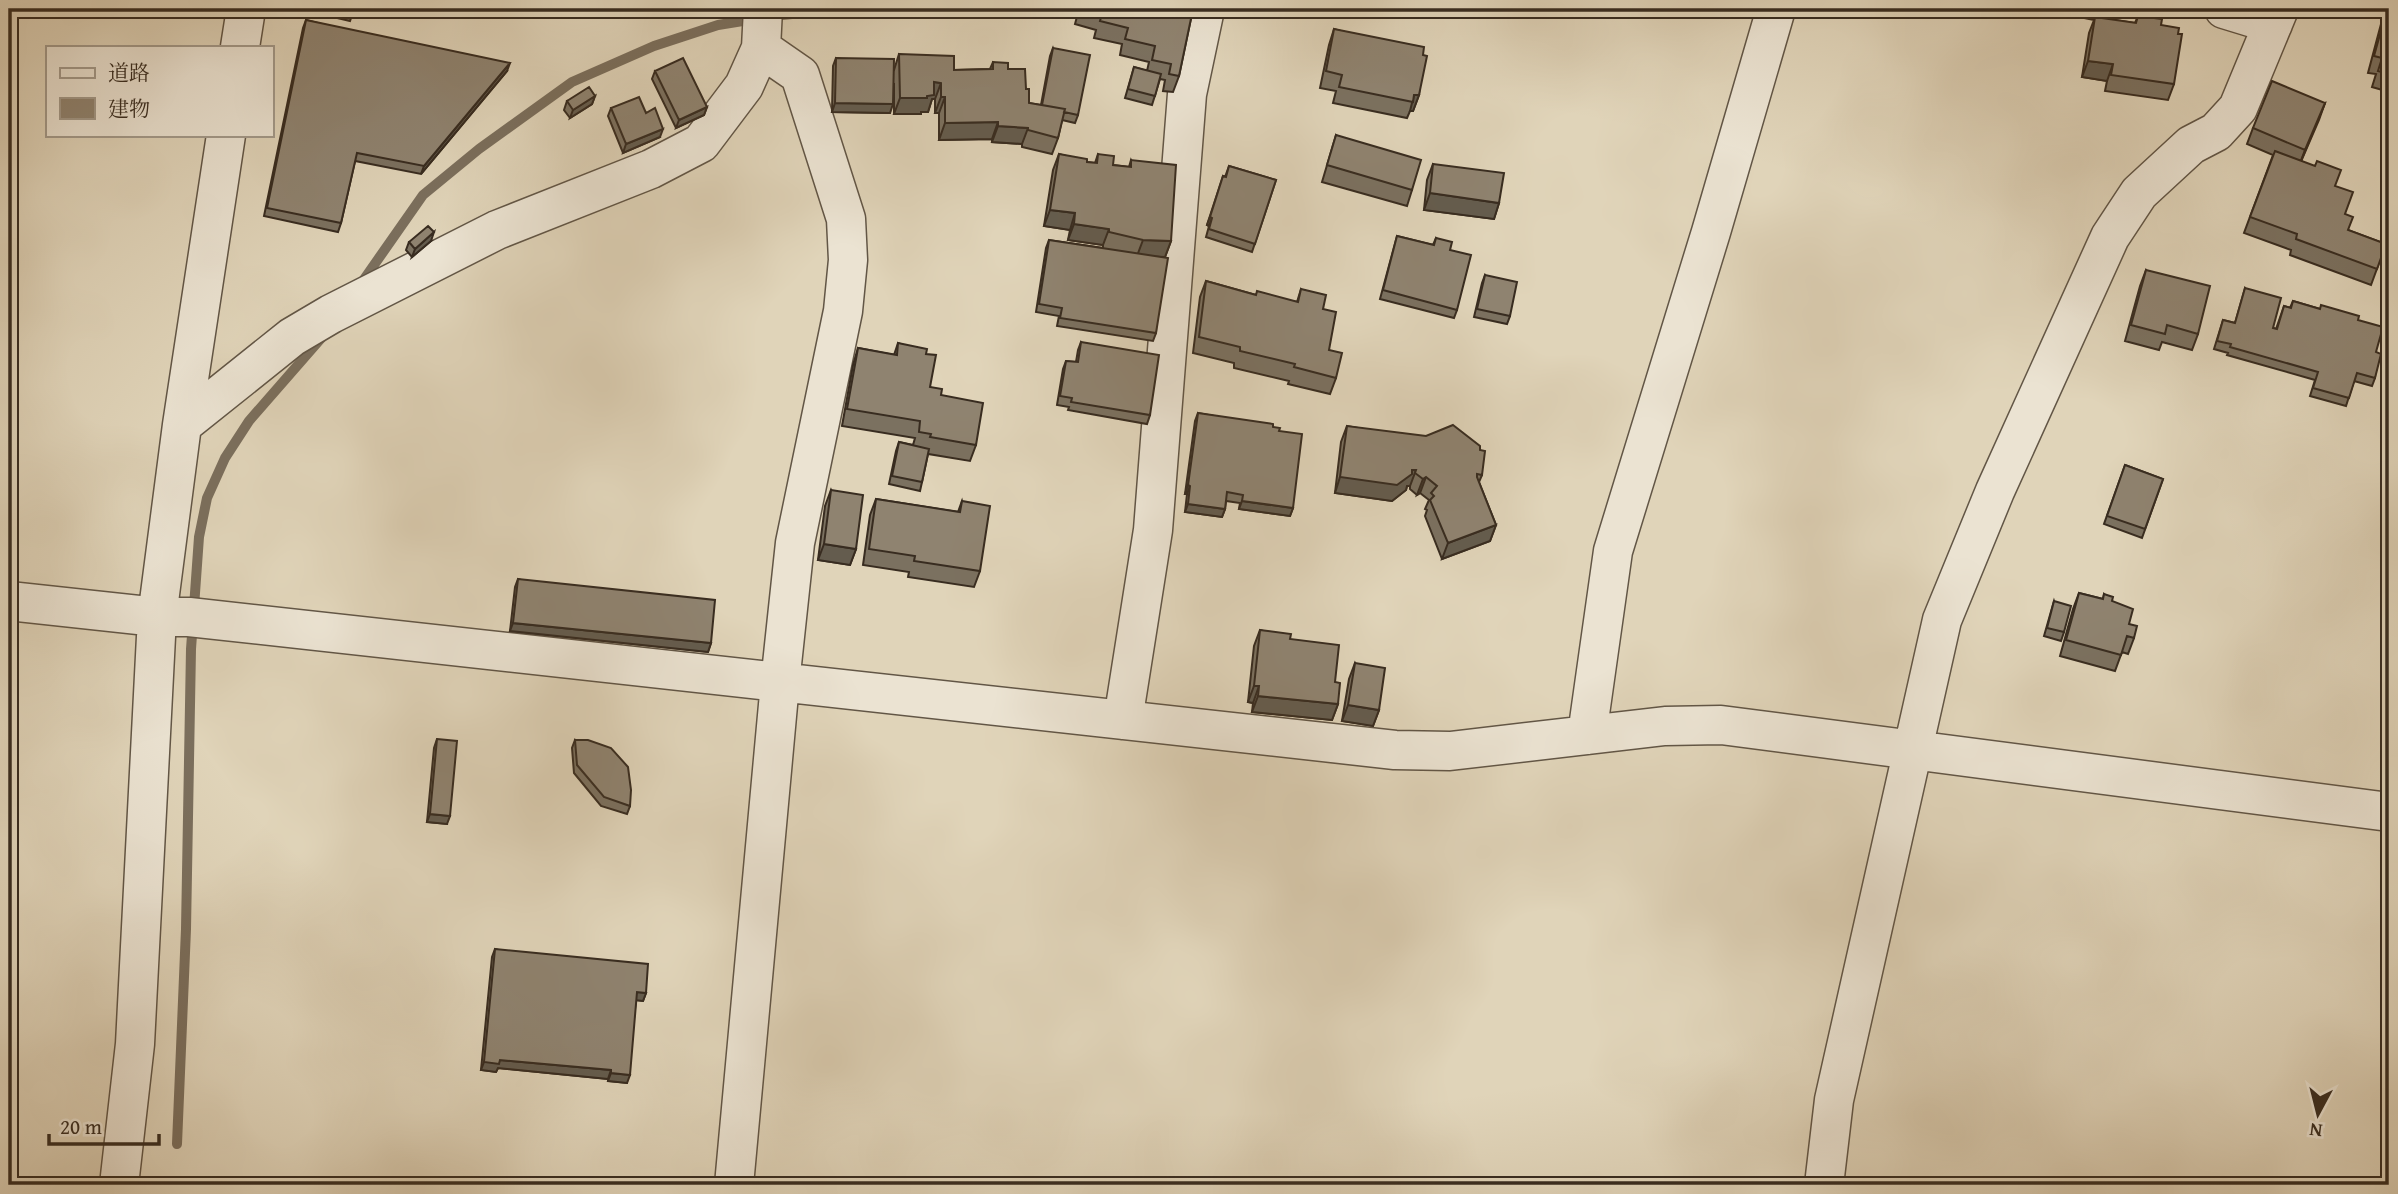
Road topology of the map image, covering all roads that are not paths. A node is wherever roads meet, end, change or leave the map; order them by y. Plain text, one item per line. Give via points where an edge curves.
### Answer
1 (246, 9) edge
2 (1205, 9) edge
3 (1776, 9) edge
4 (2224, 9) edge
5 (2276, 17) edge
6 (762, 29) edge
7 (240, 46) edge
8 (226, 136) edge
9 (182, 425) junction
10 (9, 601) edge
11 (183, 617) junction
12 (780, 683) junction
13 (1123, 720) junction
14 (1587, 736) junction
15 (1913, 750) junction
16 (2389, 811) edge
17 (119, 1185) edge
18 (734, 1185) edge
19 (1824, 1185) edge

1 - 7 street
2 - 13 street via 1187,94 1153,530
3 - 14 street via 1613,551
4 - 5 street
5 - 15 street via 2238,108 2216,132 2191,145 2139,193 2110,237 1942,620
6 - 9 street via 744,86 701,143 651,169 497,230 331,314 292,337
6 - 12 street via 800,75 846,219 848,260 843,311 796,543
8 - 9 street
9 - 11 street
10 - 11 street
11 - 12 street
11 - 17 street
12 - 13 street
12 - 18 street
13 - 14 street via 1395,750 1450,751
14 - 15 street via 1665,726 1721,725
15 - 16 street
15 - 19 street via 1835,1100

